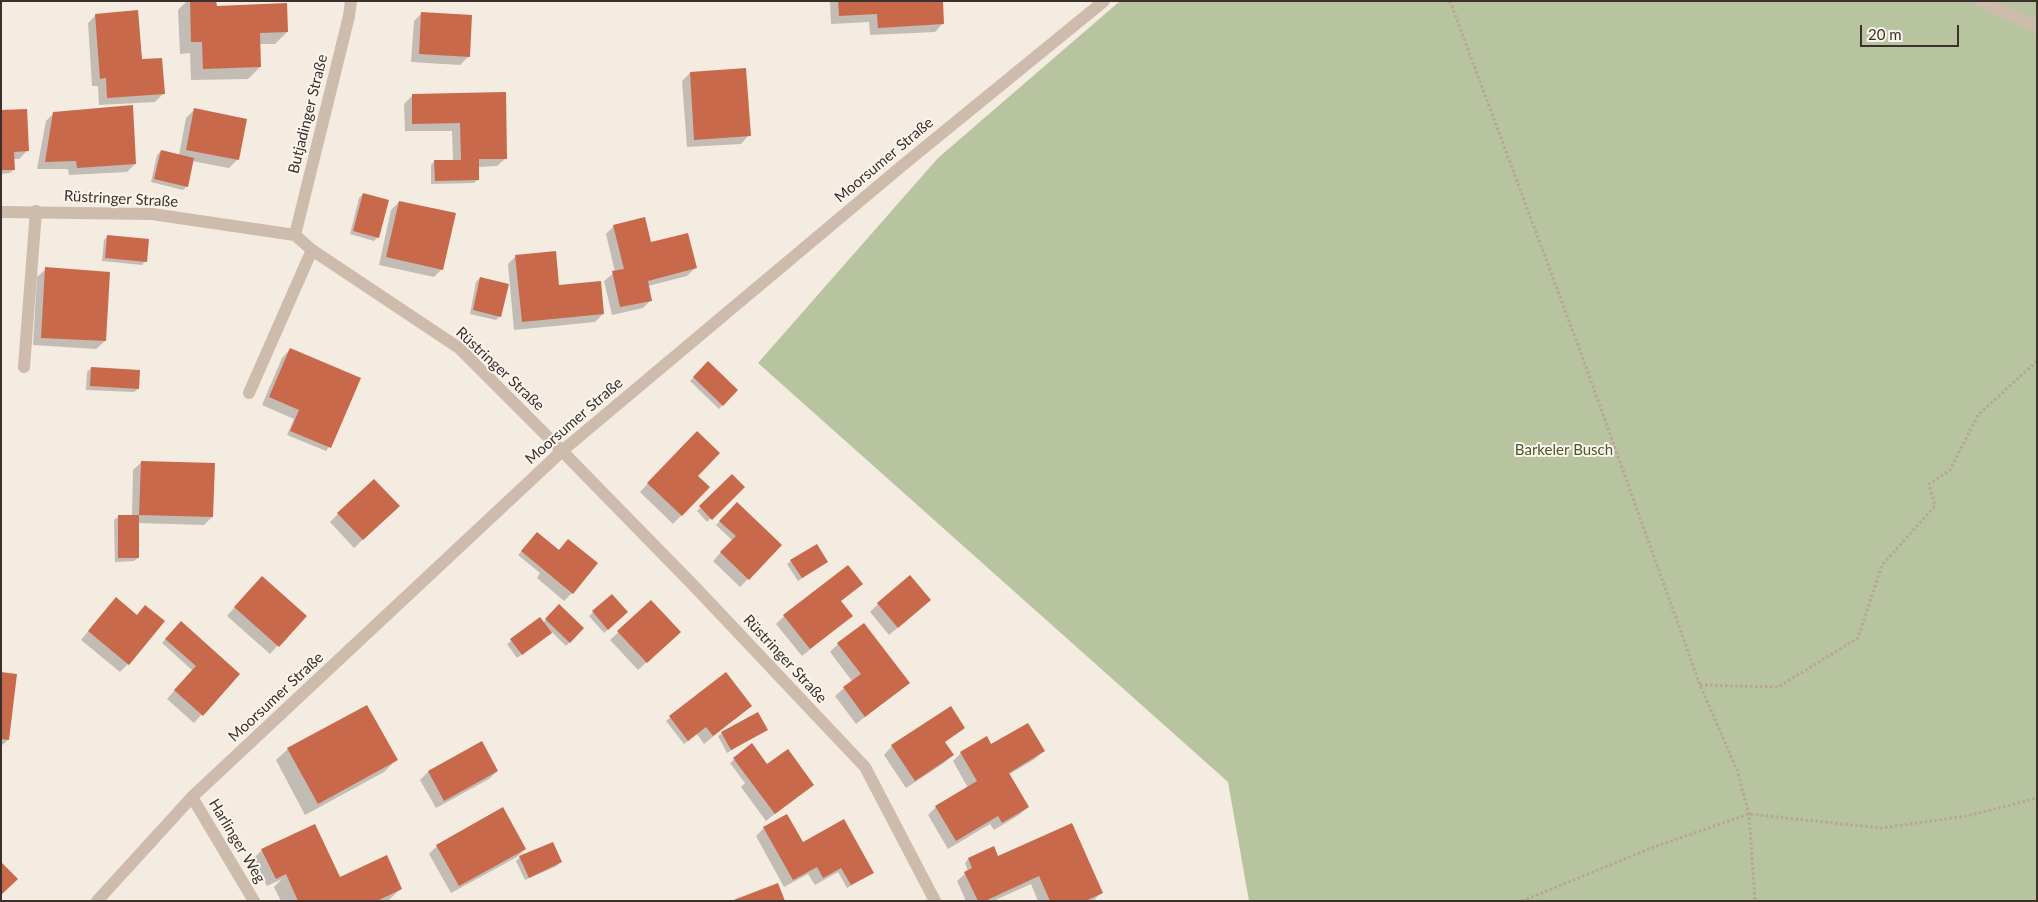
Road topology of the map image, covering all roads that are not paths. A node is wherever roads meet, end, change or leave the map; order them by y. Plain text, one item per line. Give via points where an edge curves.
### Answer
1 (351, 1) edge
2 (1104, 1) edge
3 (1980, 1) edge
4 (2037, 27) edge
5 (36, 211) junction
6 (1, 212) edge
7 (296, 235) junction
8 (312, 250) junction
9 (24, 367) dead end
10 (249, 393) dead end
11 (562, 451) junction
12 (192, 797) junction
13 (97, 901) edge
14 (254, 901) edge
15 (935, 901) edge

1 - 7 street, Butjadinger Straße
2 - 11 street, Moorsumer Straße
3 - 4 street
5 - 6 street, Rüstringer Straße
5 - 7 street, Rüstringer Straße via 152,214
5 - 9 street
7 - 8 street, Rüstringer Straße
8 - 10 street
8 - 11 street, Rüstringer Straße via 459,348
11 - 12 street, Moorsumer Straße
11 - 15 street, Rüstringer Straße via 865,767
12 - 13 street, Moorsumer Straße
12 - 14 street, Harlinger Weg

